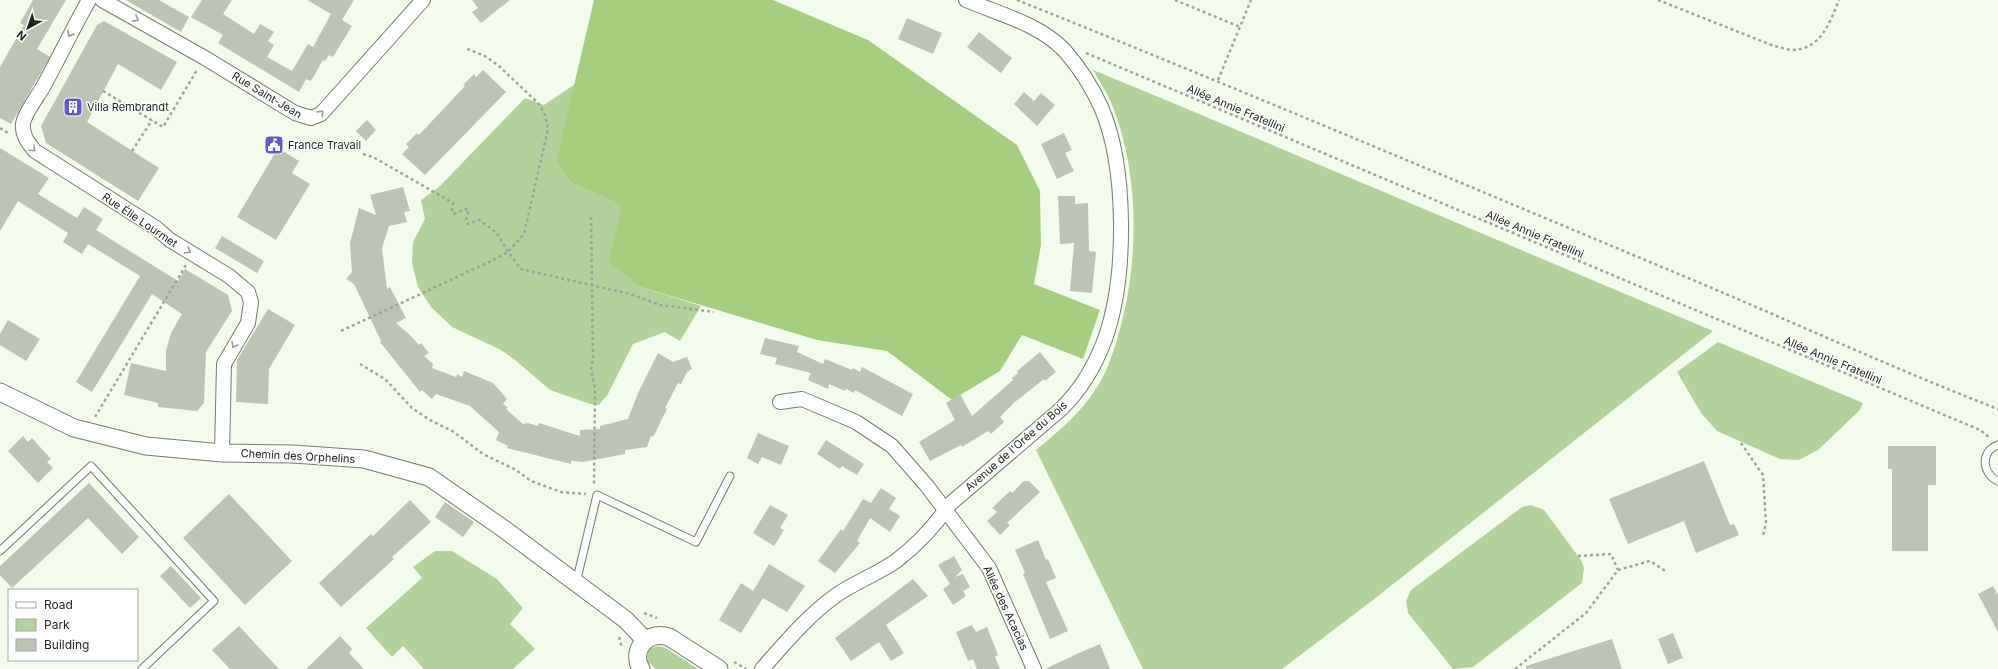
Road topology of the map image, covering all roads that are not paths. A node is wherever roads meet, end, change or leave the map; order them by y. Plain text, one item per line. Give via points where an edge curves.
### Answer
1 (89, 0) edge
2 (102, 0) edge
3 (966, 0) edge
4 (421, 2) edge
5 (0, 392) edge
6 (780, 402) dead end
7 (1996, 446) edge
8 (222, 453) junction
9 (730, 476) dead end
10 (1998, 481) edge
11 (946, 510) junction
12 (0, 551) edge
13 (576, 583) junction
14 (645, 640) junction
15 (142, 669) edge
16 (642, 669) edge
17 (719, 669) edge
18 (762, 669) edge
19 (1034, 669) edge

1 -> 8 street, Rue Élie Lourmet via 25,117 23,124 27,143 35,151 156,228 248,292 248,323 224,364
2 -> 4 street, Rue Saint-Jean via 305,118 317,117
3 - 11 street, Avenue de l'Orée du Bois via 1047,36 1064,51 1086,80 1101,107 1112,140 1120,197 1120,242 1117,280 1105,339 1097,358 1074,396
5 - 8 street, Chemin des Orphelins via 74,428 146,446
6 - 11 street, Allée des Acacias via 802,399 856,422 892,446
7 - 10 lane via 1987,455 1985,467 1991,477
8 - 13 street, Chemin des Orphelins via 293,454 364,460 429,477
9 - 13 lane via 696,542 597,495
11 - 18 street, Avenue de l'Orée du Bois via 896,560 818,610
11 - 19 street, Allée des Acacias via 989,568
12 - 15 lane via 91,466 214,601
13 - 14 street, Chemin des Orphelins via 626,620
14 - 16 street via 638,656
14 - 17 street via 656,635 669,636

